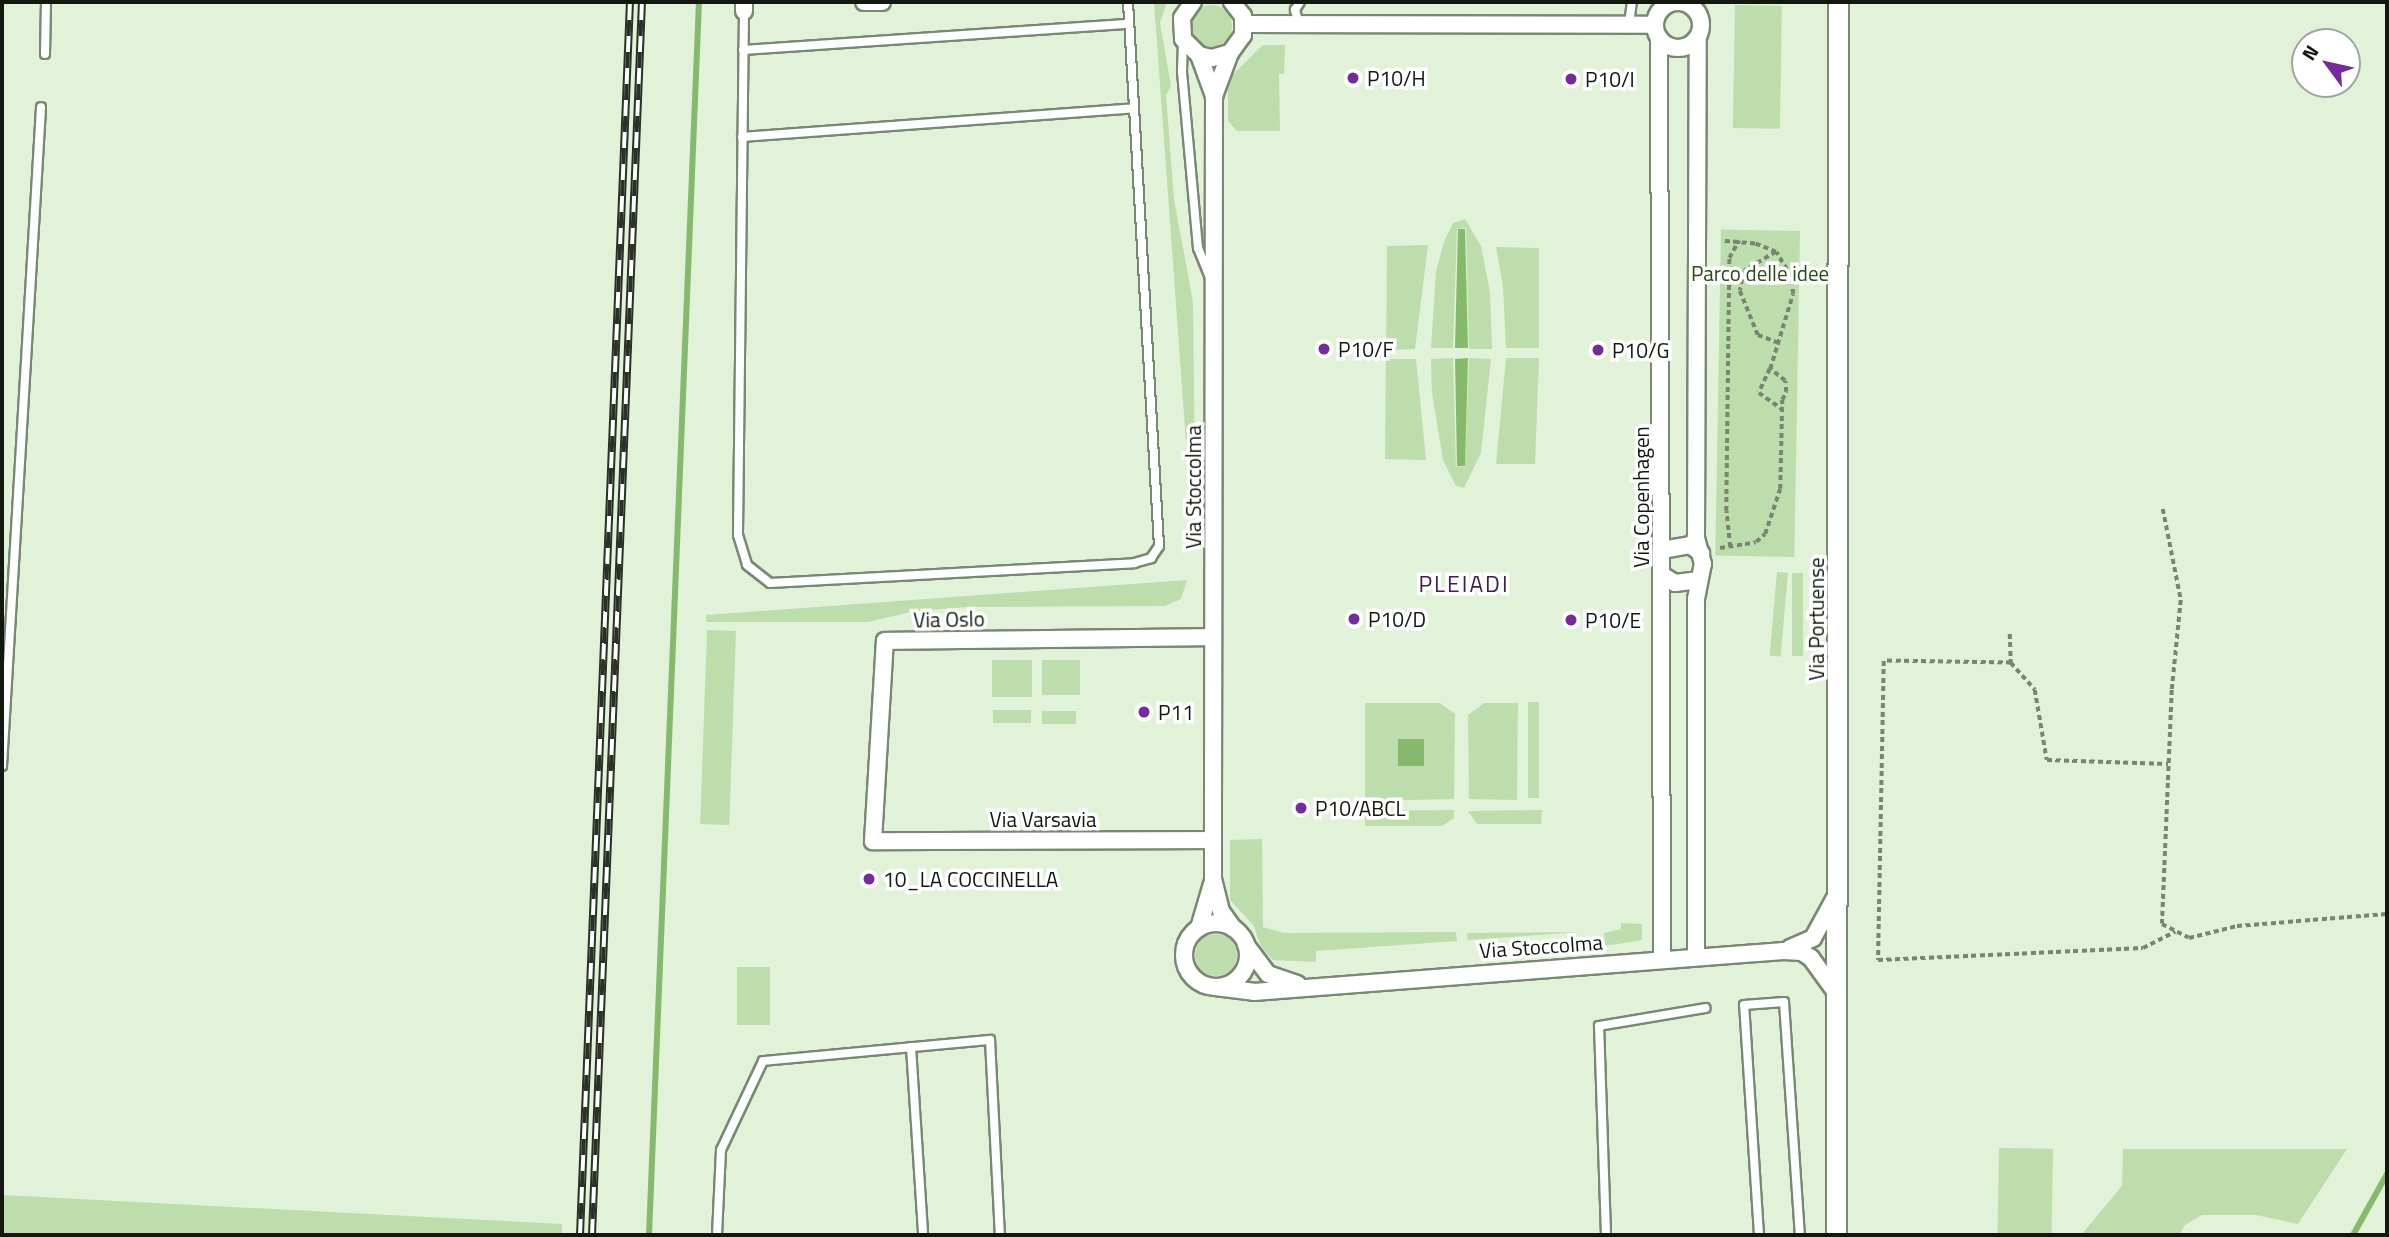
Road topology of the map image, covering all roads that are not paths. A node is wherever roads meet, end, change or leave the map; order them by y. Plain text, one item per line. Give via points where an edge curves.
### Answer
1 (46, 2) edge
2 (864, 2) edge
3 (882, 2) edge
4 (1128, 2) edge
5 (1193, 2) edge
6 (1232, 2) edge
7 (1300, 2) edge
8 (1632, 2) edge
9 (1838, 2) edge
10 (744, 7) edge
11 (1129, 24) junction
12 (1244, 24) junction
13 (1299, 24) junction
14 (1629, 25) junction
15 (1657, 32) junction
16 (1698, 38) junction
17 (1183, 39) junction
18 (743, 51) junction
19 (1230, 53) junction
20 (45, 54) dead end
21 (1199, 55) junction
22 (1214, 96) junction
23 (41, 107) dead end
24 (1134, 108) junction
25 (742, 137) junction
26 (1214, 286) junction
27 (1662, 550) junction
28 (1701, 553) junction
29 (1662, 575) junction
30 (1698, 580) junction
31 (1213, 637) junction
32 (2, 766) edge
33 (1213, 840) junction
34 (873, 841) joint
35 (1213, 879) junction
36 (1840, 882) junction
37 (1199, 928) junction
38 (1233, 928) junction
39 (1246, 945) junction
40 (1783, 951) junction
41 (1696, 955) junction
42 (1662, 957) junction
43 (1302, 986) junction
44 (1215, 987) junction
45 (1839, 999) junction
46 (1705, 1008) dead end
47 (911, 1047) junction
48 (717, 1235) edge
49 (923, 1235) edge
50 (1000, 1235) edge
51 (1606, 1235) edge
52 (1759, 1235) edge
53 (1800, 1235) edge
54 (1836, 1235) edge

1 - 20 lane
2 - 3 street
4 - 11 lane
5 - 17 street via 1182,18
6 - 12 street
7 - 13 lane via 1295,10
8 - 14 lane
9 - 36 street, Via Portuense
10 - 18 lane
11 - 18 lane
11 - 24 lane
12 - 13 street
12 - 19 street, Via Stoccolma via 1243,35
13 - 14 street
14 - 15 street
15 - 16 street via 1675,47
15 - 16 street via 1663,7 1679,2 1698,16
15 - 27 street, Via Copenhagen
16 - 28 street via 1696,537
17 - 21 street
17 - 26 lane via 1198,248
18 - 25 lane
19 - 21 street via 1212,58
19 - 22 street, Via Stoccolma
21 - 22 street, Via Stoccolma
22 - 26 street, Via Stoccolma
23 - 32 lane
24 - 25 lane
24 - 25 lane via 1160,535 1151,558 1134,563 770,583 747,565 738,535
26 - 31 street, Via Stoccolma
27 - 28 street via 1690,545
27 - 29 street, Via Copenhagen
28 - 30 street
29 - 30 street via 1675,583
29 - 42 street, Via Copenhagen
30 - 41 street
31 - 33 street, Via Stoccolma
31 - 34 street, Via Oslo via 885,641
33 - 34 street, Via Varsavia
33 - 35 street, Via Stoccolma
35 - 37 street, Via Stoccolma
35 - 38 street, Via Stoccolma via 1221,911
36 - 40 street, Via Stoccolma via 1813,938
36 - 45 street, Via Portuense
37 - 38 street via 1216,923
37 - 44 street via 1186,943 1185,963 1196,980
38 - 39 street
39 - 43 street, Via Stoccolma via 1268,974
39 - 44 street via 1241,974
40 - 41 street, Via Stoccolma
40 - 45 street, Via Stoccolma via 1802,952 1811,958
41 - 42 street, Via Stoccolma
42 - 43 street, Via Stoccolma
43 - 44 street, Via Stoccolma via 1254,992
45 - 54 street, Via Portuense
46 - 51 lane via 1599,1026
47 - 48 lane via 763,1061 721,1150
47 - 49 lane
47 - 50 lane via 990,1040
52 - 53 lane via 1744,1005 1784,1002

